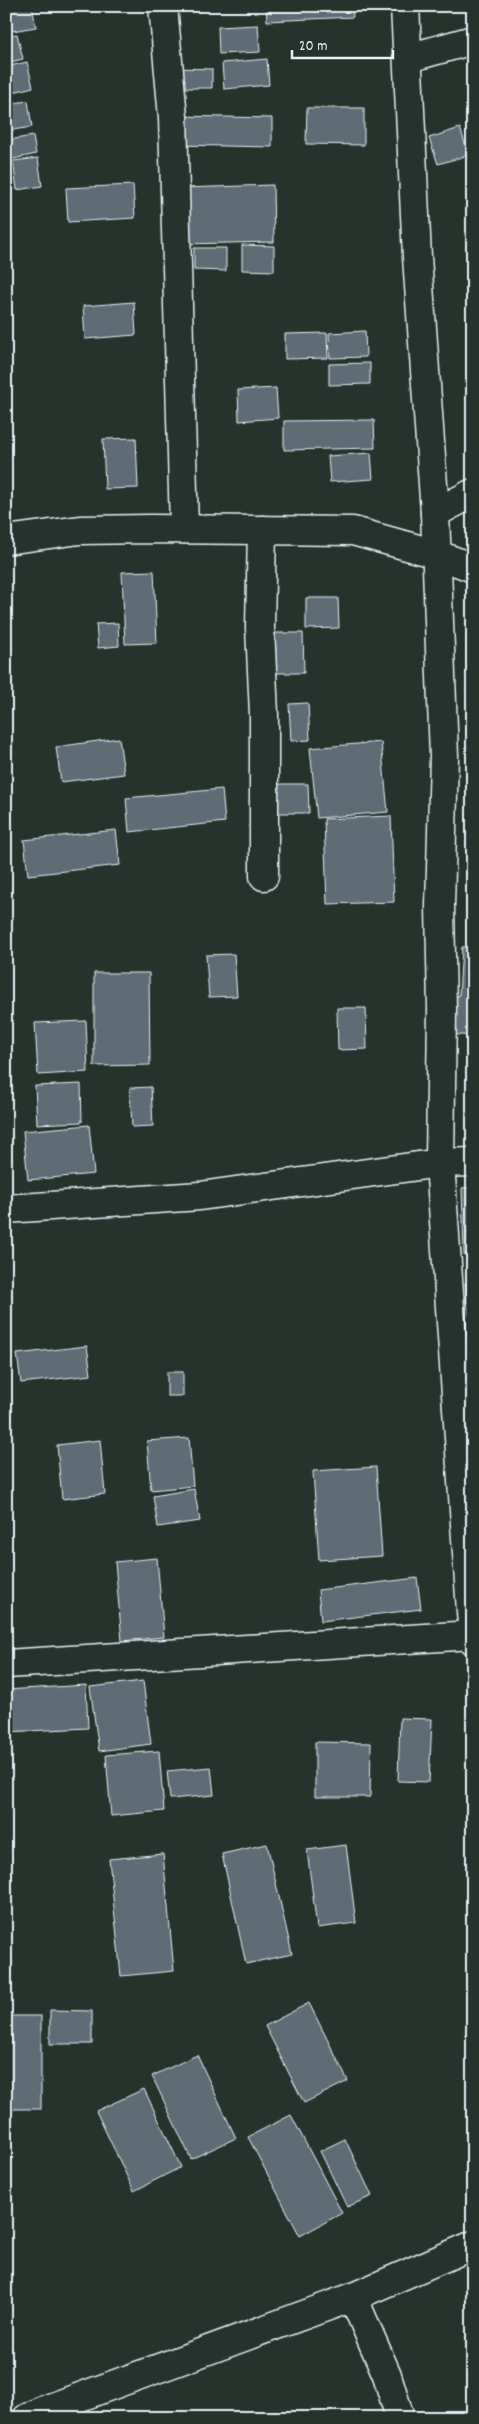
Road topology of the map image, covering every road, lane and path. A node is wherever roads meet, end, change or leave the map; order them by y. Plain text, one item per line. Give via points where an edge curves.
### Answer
1 (164, 6) edge
2 (405, 6) edge
3 (473, 40) edge
4 (408, 58) junction
5 (473, 494) edge
6 (434, 513) junction
7 (184, 529) junction
8 (262, 530) junction
9 (6, 540) edge
10 (436, 554) junction
11 (473, 568) edge
12 (264, 876) dead end
13 (473, 1162) edge
14 (440, 1163) junction
15 (6, 1209) edge
16 (462, 1341) edge
17 (473, 1635) edge
18 (473, 1640) edge
19 (6, 1664) edge
20 (473, 2245) edge
21 (353, 2297) junction
22 (27, 2418) edge
23 (400, 2418) edge

1 - 7 street via 172,102
2 - 4 street
3 - 4 street
4 - 6 street
5 - 6 street
6 - 10 street
7 - 8 street
7 - 9 street via 80,530
8 - 10 street via 352,531
8 - 12 street via 260,627 264,715
10 - 11 street
10 - 14 street via 444,757 440,906
13 - 14 street
14 - 15 street via 200,1196
14 - 16 street
16 - 17 street
17 - 18 street
17 - 19 street
20 - 21 street
21 - 22 street
21 - 23 street via 386,2375

